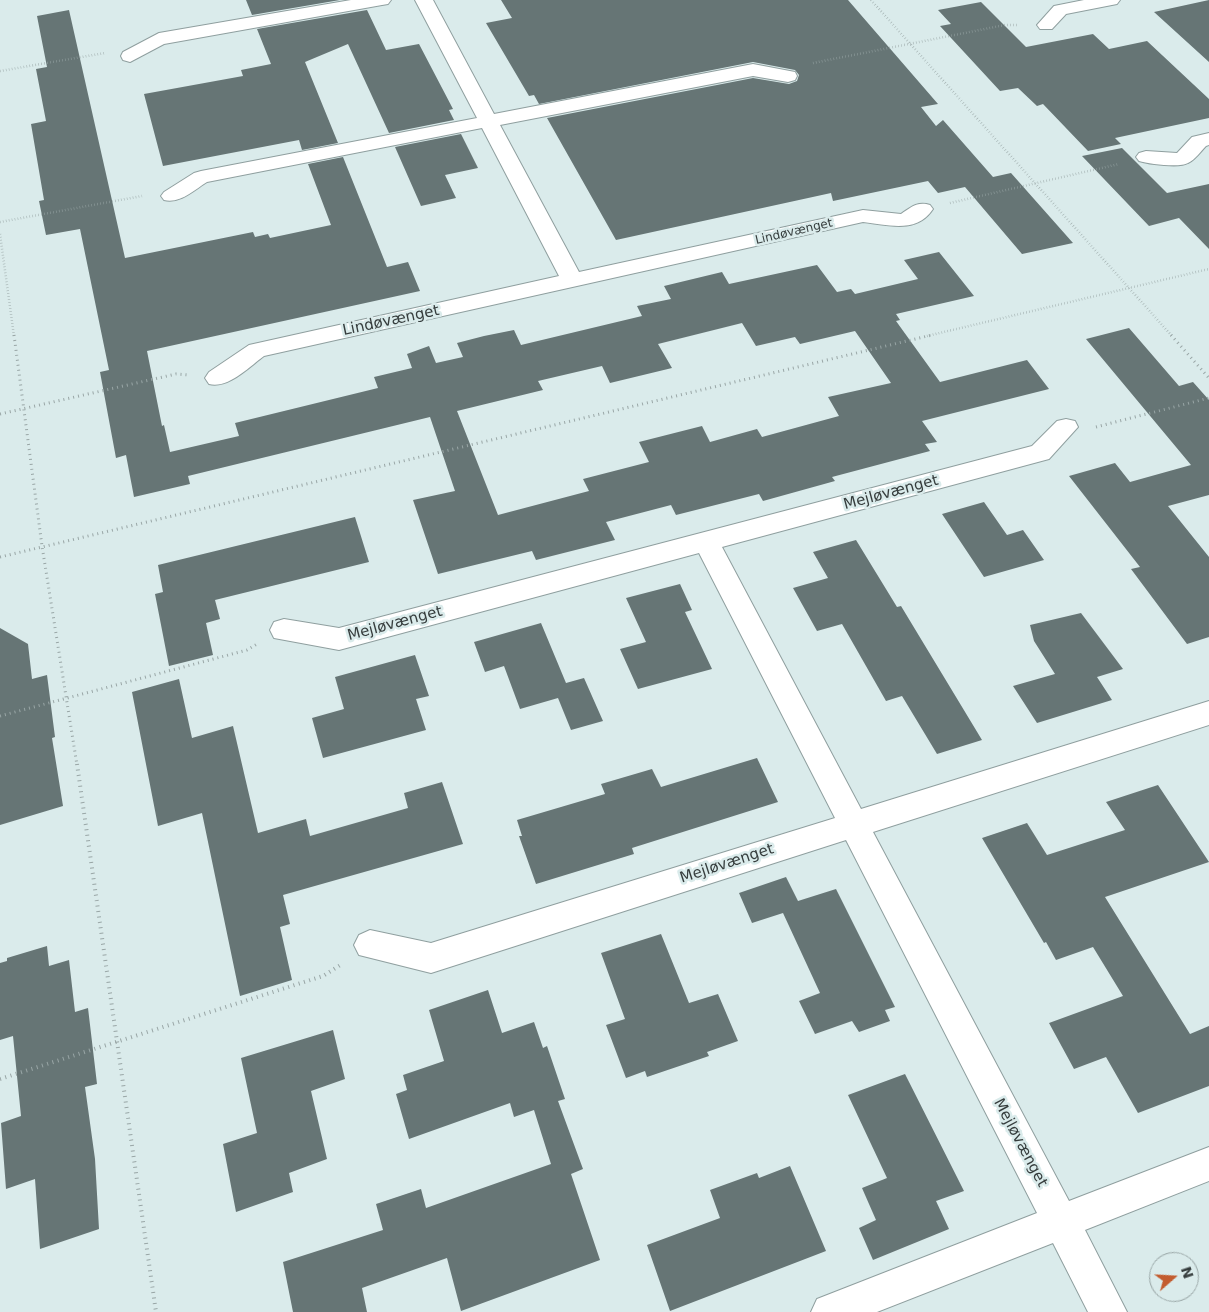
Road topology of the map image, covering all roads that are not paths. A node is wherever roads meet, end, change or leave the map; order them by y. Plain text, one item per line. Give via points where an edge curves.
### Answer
1 (382, 0) edge
2 (424, 0) edge
3 (1111, 0) edge
4 (1046, 25) road end
5 (130, 56) road end
6 (788, 76) road end
7 (488, 121) junction
8 (1209, 139) edge
9 (1146, 157) road end
10 (171, 196) road end
11 (923, 208) road end
12 (574, 281) junction
13 (217, 378) road end
14 (1066, 427) road end
15 (706, 542) junction
16 (284, 630) road end
17 (1209, 713) edge
18 (853, 824) junction
19 (370, 945) road end
20 (1209, 1164) edge
21 (1061, 1223) junction
22 (830, 1312) edge
23 (1108, 1312) edge

1 - 5 street via 159,39
2 - 7 street
3 - 4 street via 1060,10
6 - 7 street via 753,70
7 - 10 street via 201,178
7 - 12 street
8 - 9 street via 1199,141 1182,159
11 - 12 street, Lindøvænget via 906,221 863,216
12 - 13 street, Lindøvænget via 257,350
14 - 15 street, Mejløvænget via 1040,453
15 - 16 street, Mejløvænget via 339,639
15 - 18 street, Mejløvænget
17 - 18 street, Mejløvænget
18 - 19 street, Mejløvænget via 431,958
18 - 21 street, Mejløvænget
20 - 21 street
21 - 22 street
21 - 23 street, Mejløvænget

